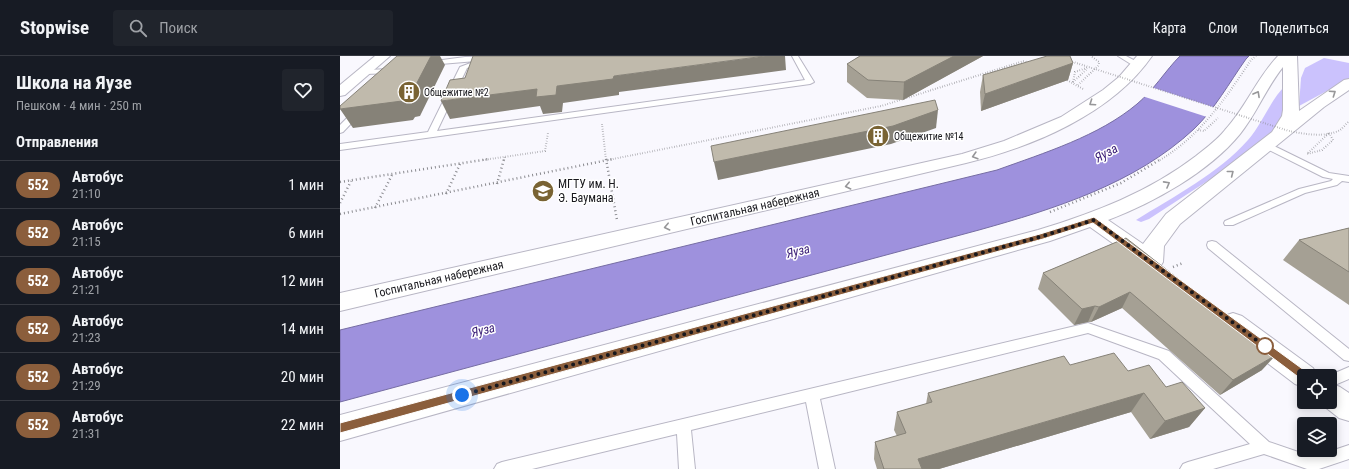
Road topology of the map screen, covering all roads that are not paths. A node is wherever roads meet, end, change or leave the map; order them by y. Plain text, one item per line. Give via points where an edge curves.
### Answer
1 (383, 56) edge
2 (507, 56) edge
3 (795, 56) edge
4 (1286, 56) edge
5 (1290, 56) edge
6 (490, 58) junction
7 (1134, 59) edge
8 (420, 64) edge
9 (364, 72) junction
10 (390, 82) edge
11 (1349, 83) edge
12 (340, 92) edge
13 (368, 103) edge
14 (340, 130) edge
15 (431, 135) junction
16 (1272, 140) junction
17 (340, 147) edge
18 (1344, 179) edge
19 (1200, 198) junction
20 (1122, 207) junction
21 (1094, 220) junction
22 (1229, 223) dead end
23 (1212, 245) dead end
24 (340, 302) edge
25 (1214, 308) edge
26 (1349, 356) edge
27 (1297, 371) edge
28 (1349, 373) edge
29 (1337, 378) edge
30 (812, 395) junction
31 (1337, 400) edge
32 (1349, 409) edge
33 (683, 426) junction
34 (340, 428) edge
35 (1264, 446) junction
36 (1349, 452) edge
37 (502, 469) edge
38 (687, 469) edge
39 (827, 469) edge
40 (1188, 469) edge

1 - 9 street
2 - 6 lane
3 - 15 lane via 810,82
20 -> 4 main road via 1174,180 1198,164 1230,135 1260,88
5 - 16 main road via 1290,116
6 - 8 lane
6 - 15 lane via 464,67
7 -> 24 main road, Госпитальная набережная via 1124,80 1067,120 988,152
9 - 10 lane via 401,71
9 - 12 street
16 -> 11 main road
13 - 14 lane
15 - 17 lane
16 - 18 lane via 1326,175
19 -> 16 main road
18 - 22 lane via 1302,191
19 - 20 main road
19 - 21 main road via 1173,219 1153,245 1161,269
20 - 21 main road
21 - 34 main road
23 - 26 lane
25 - 27 main road
28 - 29 lane
30 - 33 lane
30 - 35 lane via 1088,328 1164,355
30 - 39 lane
31 - 32 main road
33 - 37 lane
33 - 38 lane
35 - 36 lane via 1313,464
35 - 40 lane

